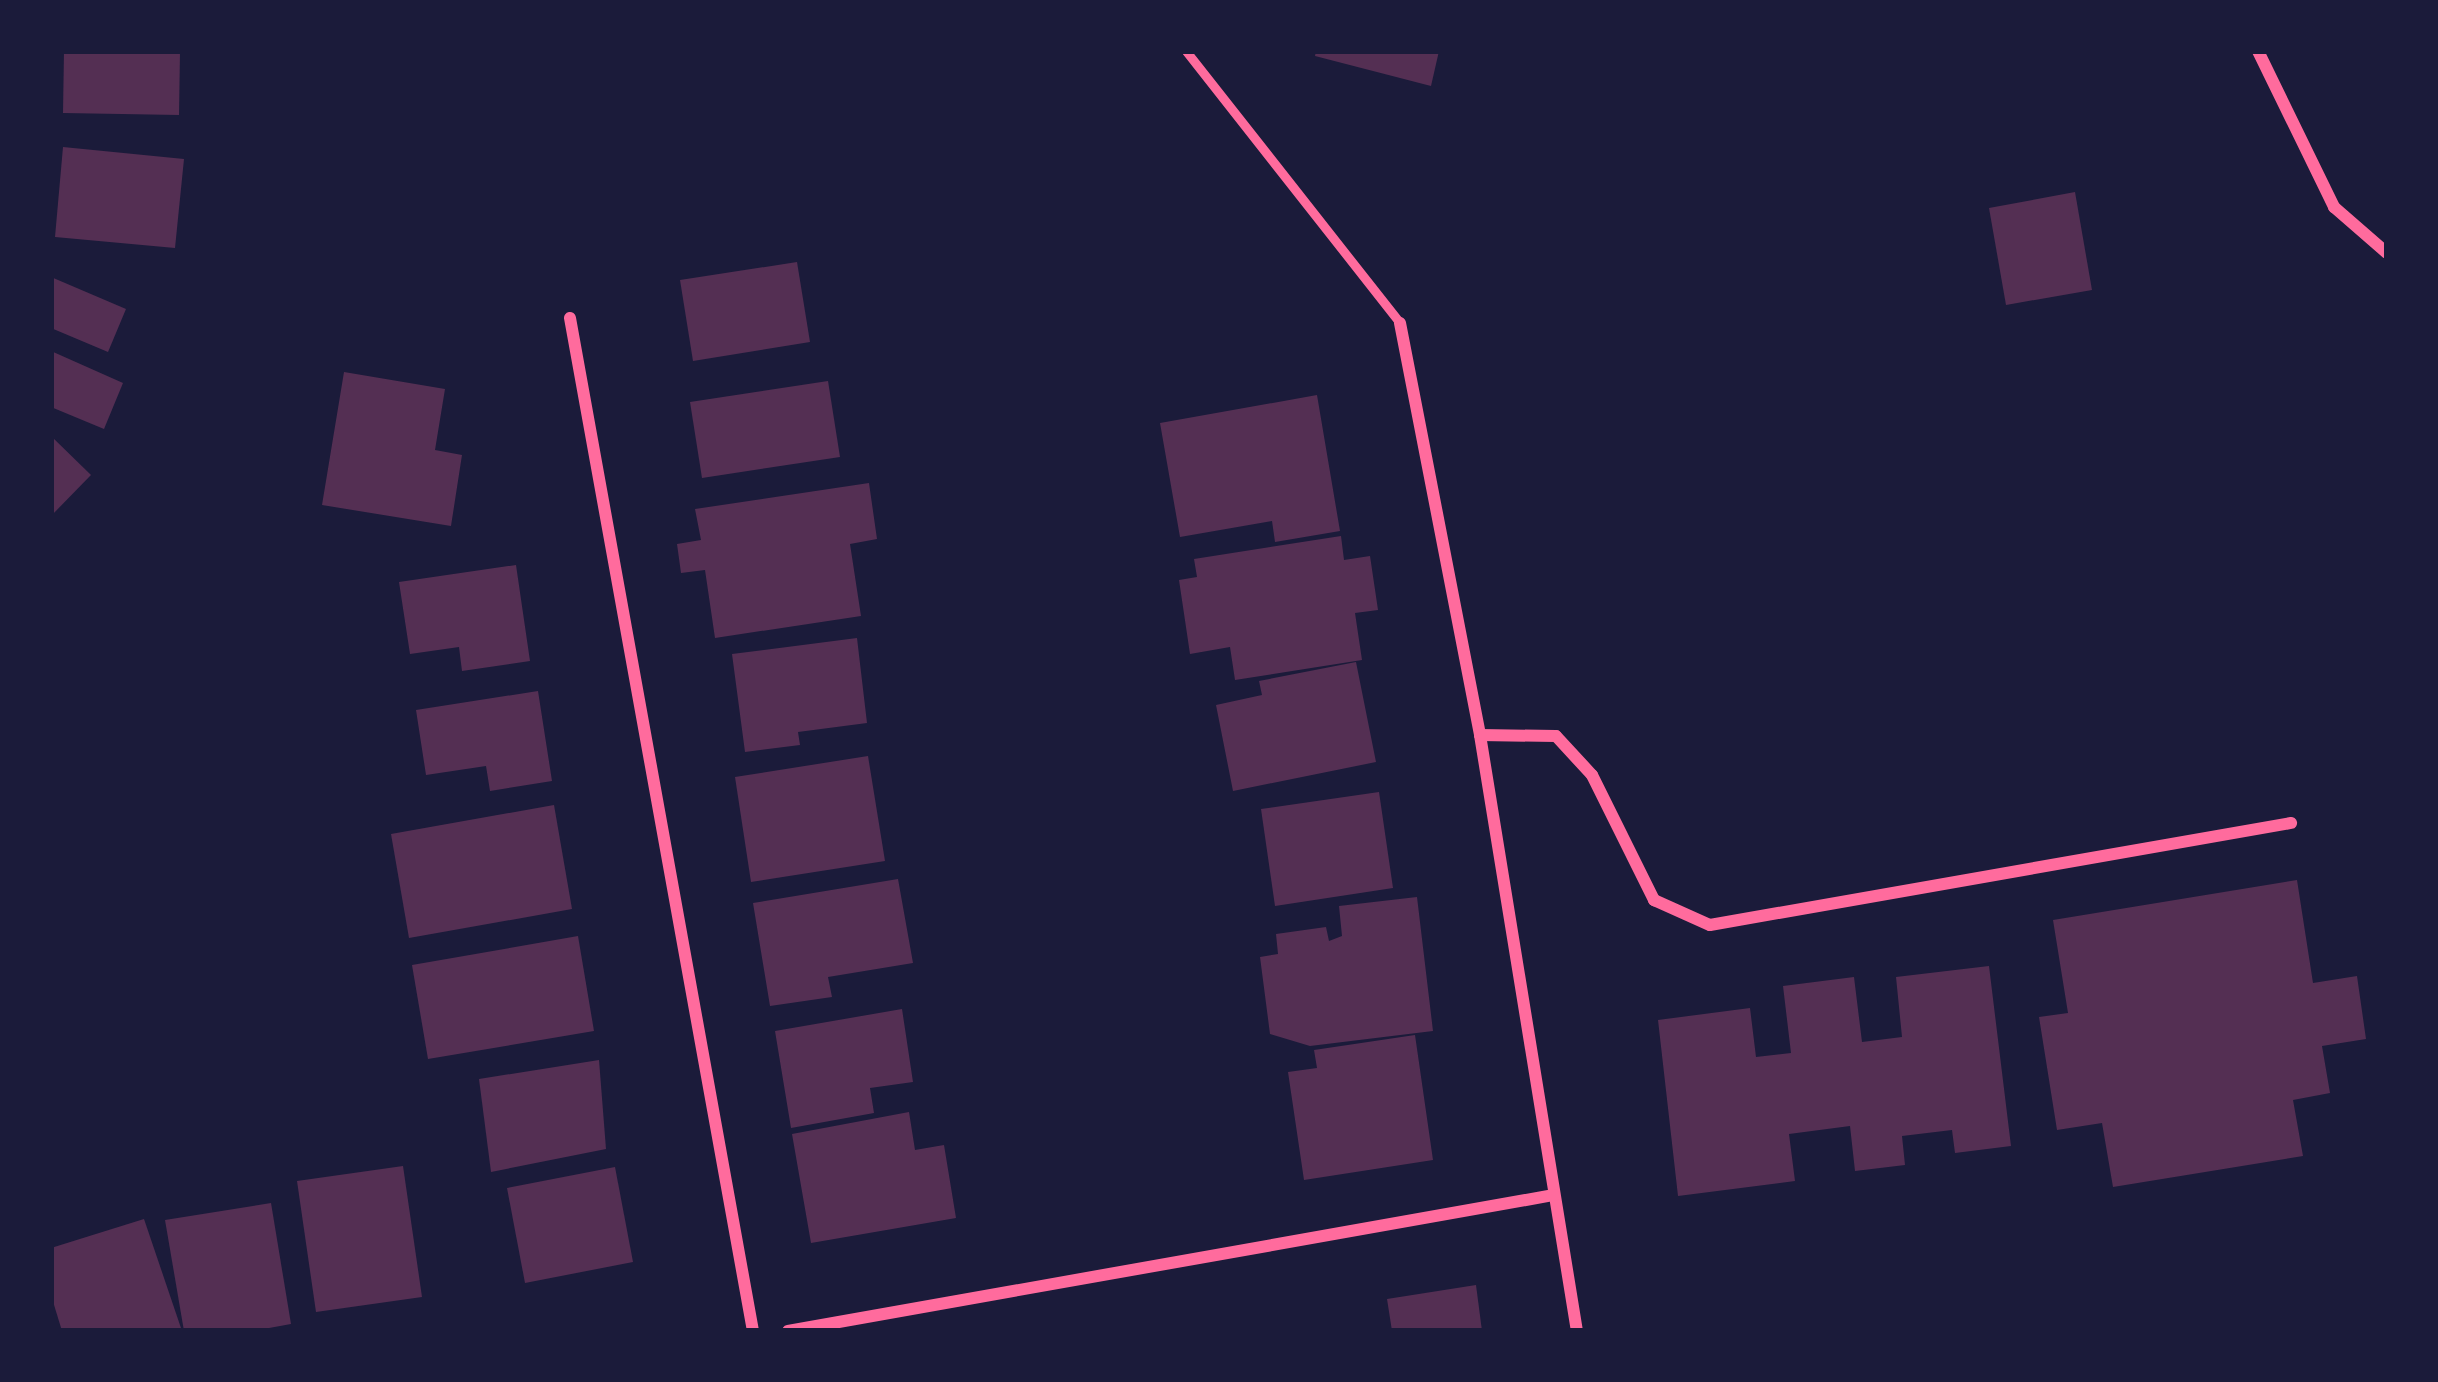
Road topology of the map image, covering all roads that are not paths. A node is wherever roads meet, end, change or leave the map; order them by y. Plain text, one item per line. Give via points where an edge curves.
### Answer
1 (1186, 51) edge
2 (2258, 51) edge
3 (2387, 253) edge
4 (570, 318) dead end
5 (1400, 323) joint
6 (1480, 735) junction
7 (2290, 824) dead end
8 (1554, 1195) junction
9 (753, 1331) edge
10 (788, 1331) edge
11 (1577, 1331) edge

1 - 5 lane
2 - 3 street via 2334,206
4 - 9 street
5 - 6 street
6 - 7 street via 1556,736 1592,775 1654,900 1710,926
6 - 8 street
8 - 10 street
8 - 11 street

